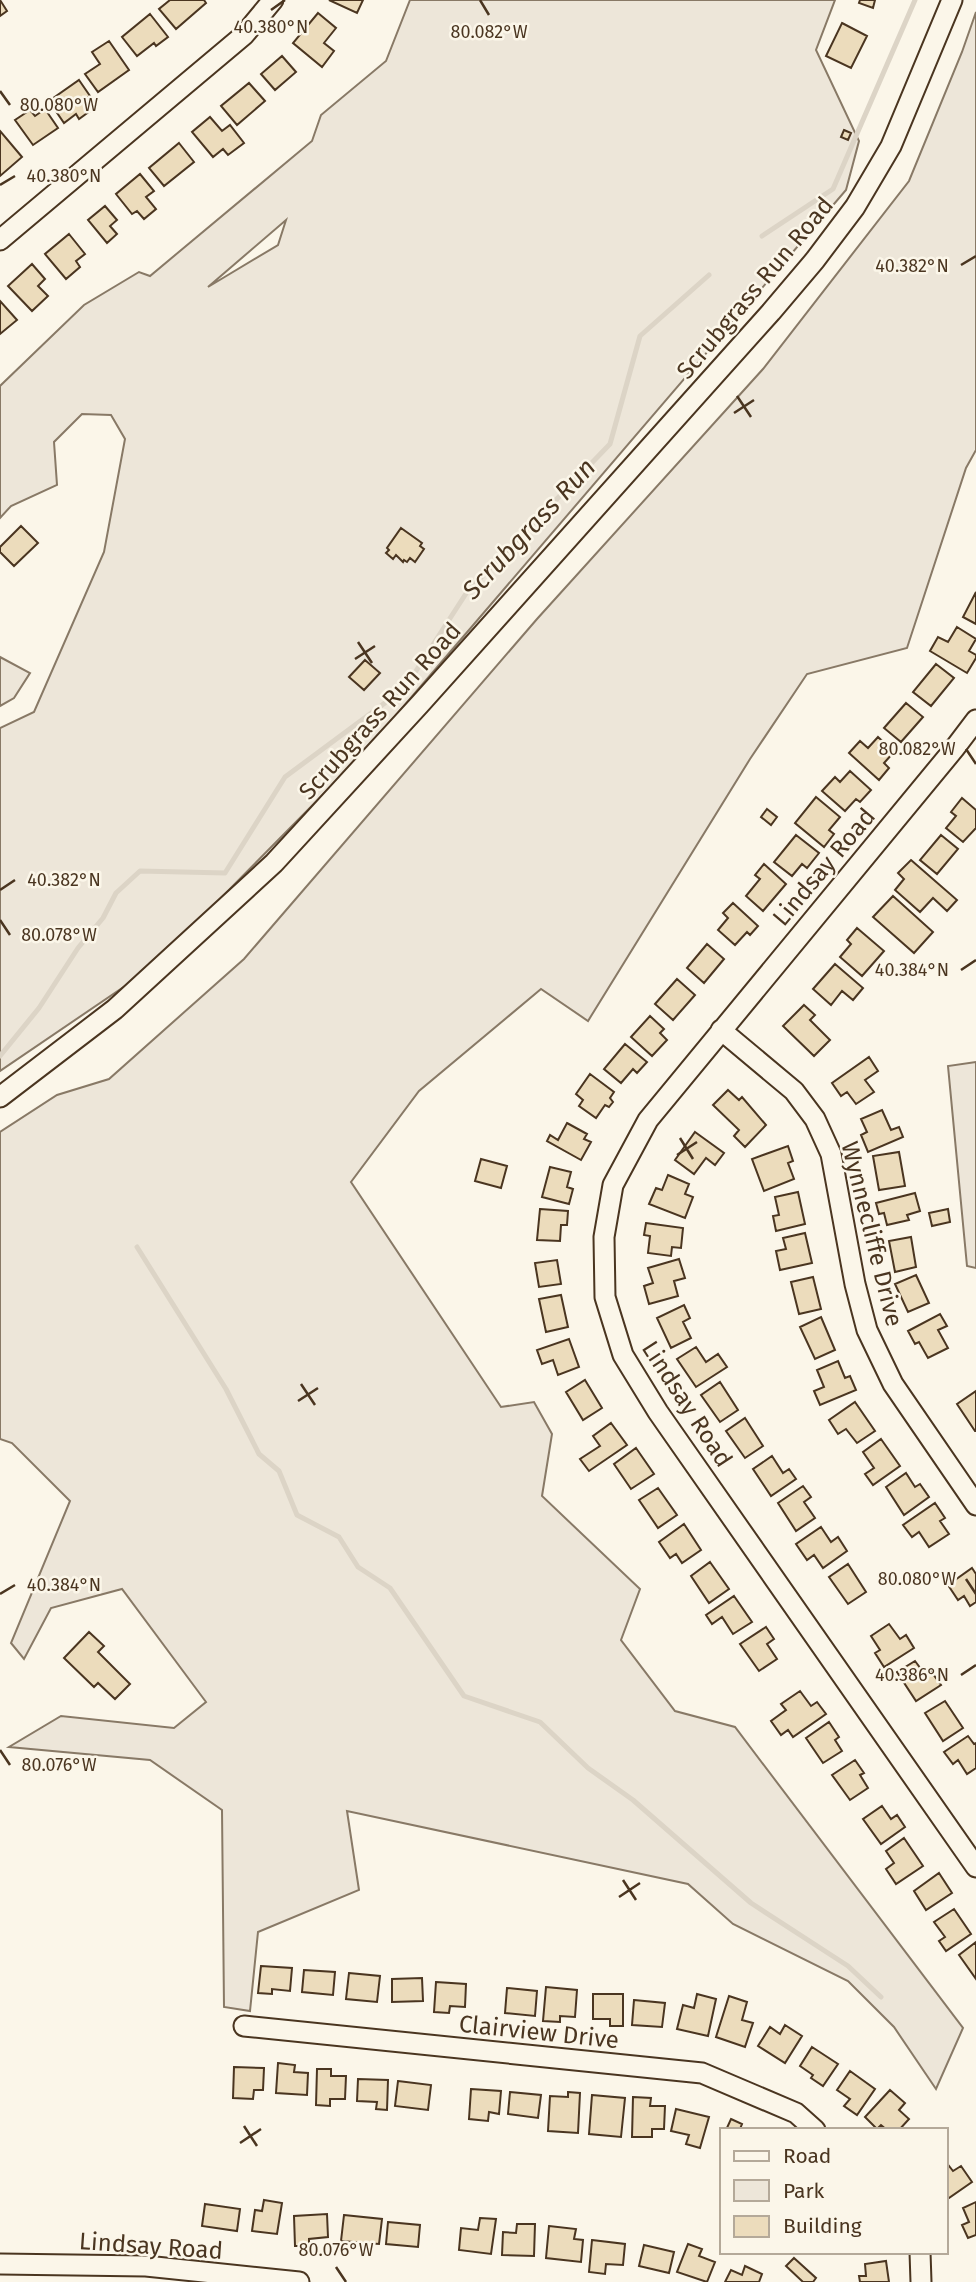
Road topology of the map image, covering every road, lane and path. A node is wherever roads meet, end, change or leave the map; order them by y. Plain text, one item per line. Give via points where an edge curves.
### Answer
1 (273, 0) edge
2 (952, 0) edge
3 (0, 240) edge
4 (976, 720) edge
5 (721, 1030) junction
6 (0, 1097) edge
7 (976, 1505) edge
8 (976, 1867) edge
9 (244, 2026) dead end
10 (813, 2128) edge
11 (920, 2254) edge
12 (0, 2264) edge
13 (299, 2282) edge
14 (921, 2282) edge

1 - 3 street via 244,35
2 - 6 street, Scrubgrass Run Road via 879,167 855,207 771,312 274,863 115,1009
4 - 5 street, Lindsay Road
5 - 7 street, Wynnecliffe Drive via 794,1091 815,1119 831,1154 867,1330 893,1384
5 - 8 street, Lindsay Road via 648,1120 613,1185 604,1237 605,1297 623,1355 658,1412
9 - 10 street, Clairview Drive via 702,2073 796,2113
11 - 14 street
12 - 13 street, Lindsay Road via 146,2266

